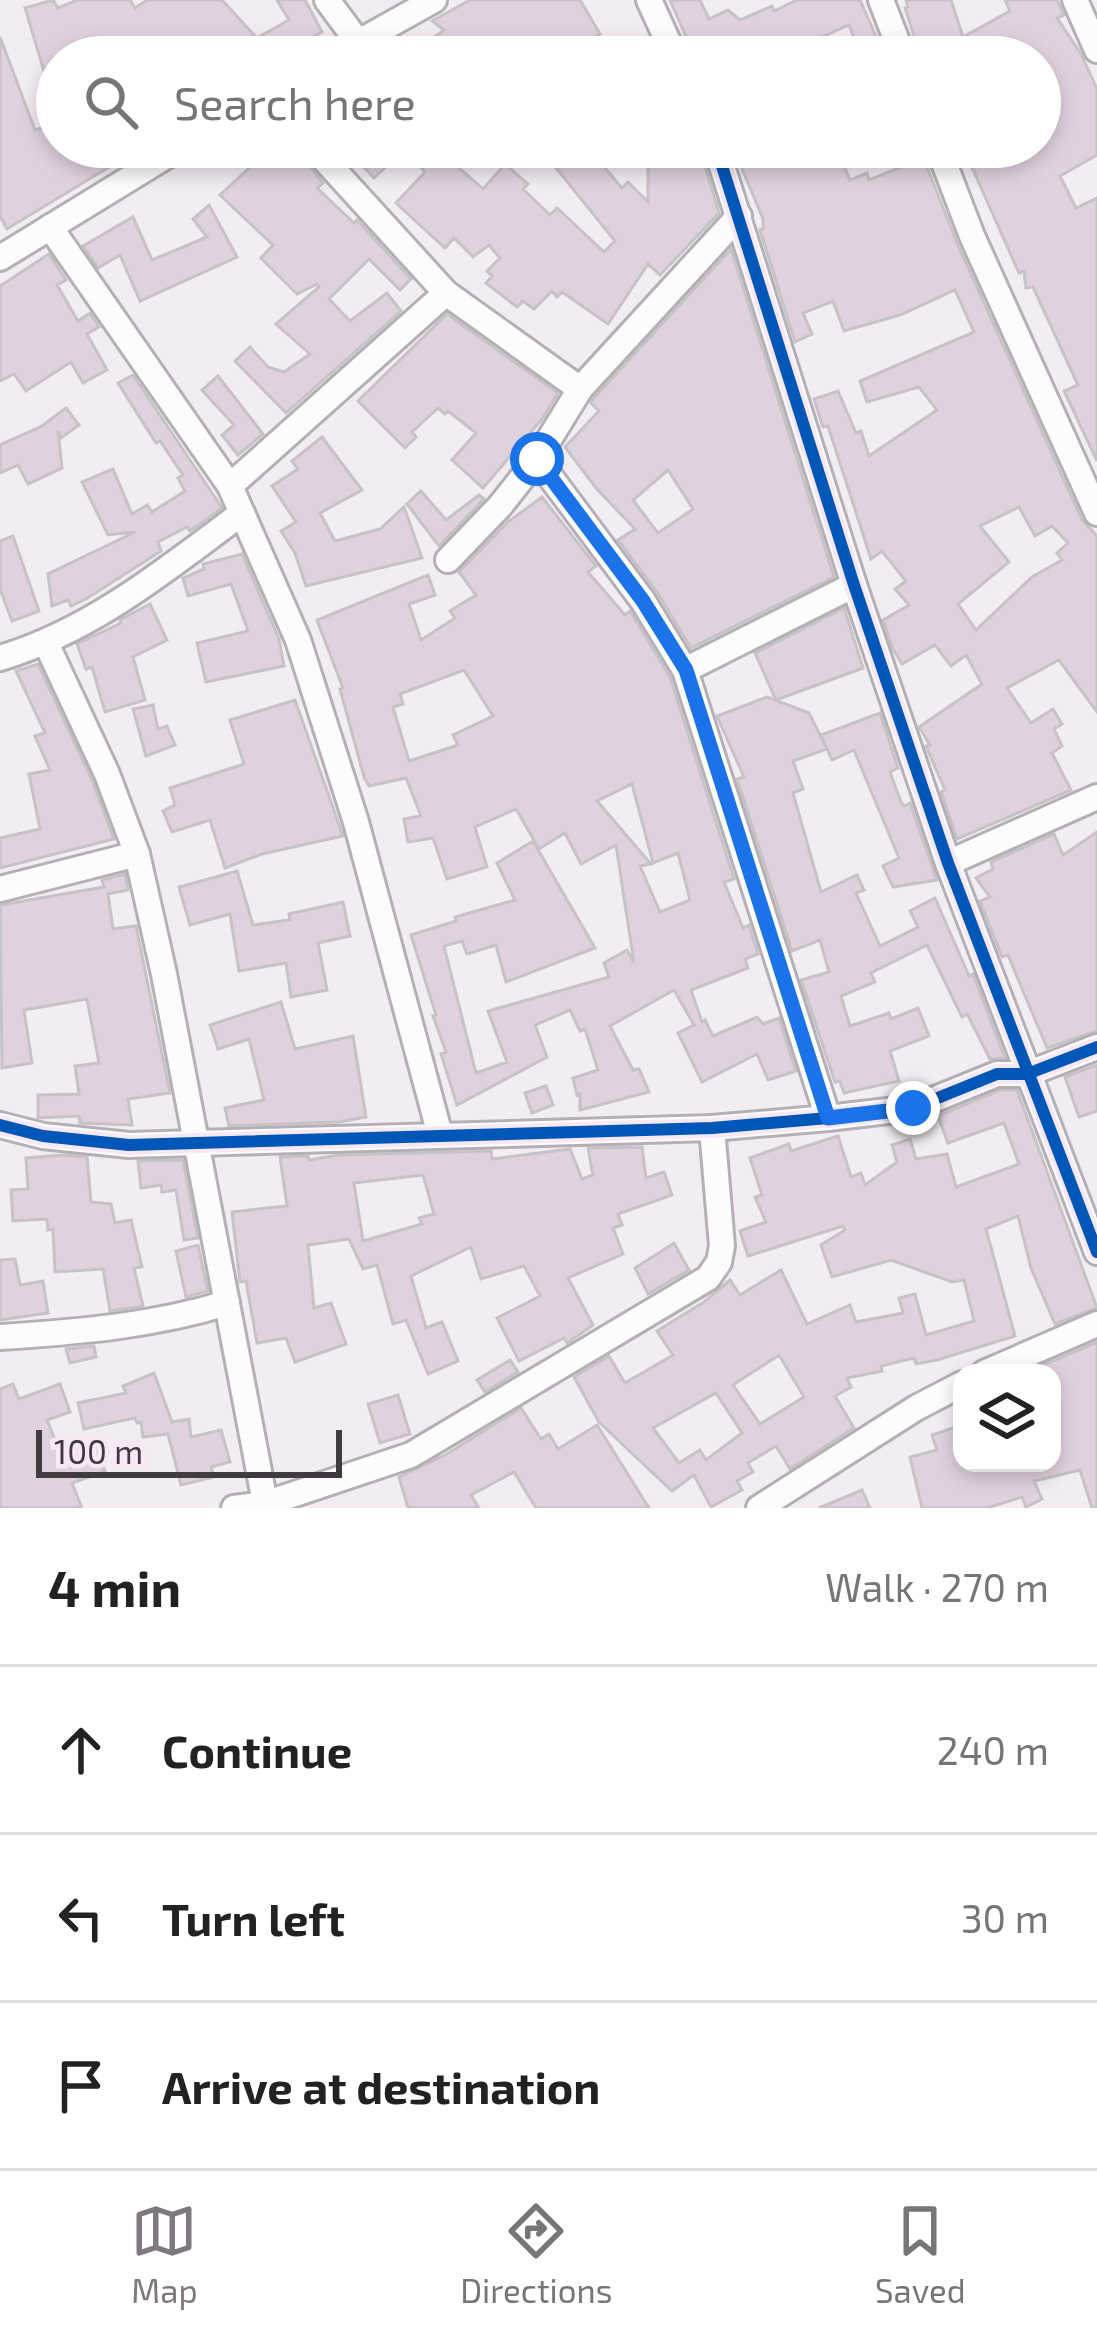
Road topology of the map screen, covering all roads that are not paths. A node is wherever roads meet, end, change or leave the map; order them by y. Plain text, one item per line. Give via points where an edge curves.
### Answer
1 (327, 0) edge
2 (434, 0) edge
3 (649, 0) edge
4 (880, 0) edge
5 (1076, 0) edge
6 (354, 36) edge
7 (369, 36) edge
8 (665, 36) edge
9 (895, 36) edge
10 (1097, 50) edge
11 (147, 168) edge
12 (333, 168) edge
13 (723, 168) edge
14 (946, 168) edge
15 (739, 216) junction
16 (50, 227) junction
17 (0, 258) edge
18 (446, 292) junction
19 (580, 389) junction
20 (537, 459) junction
21 (230, 486) junction
22 (242, 513) junction
23 (1097, 513) edge
24 (448, 560) dead end
25 (854, 585) junction
26 (46, 643) junction
27 (4, 648) edge
28 (686, 670) junction
29 (1097, 797) edge
30 (137, 854) junction
31 (947, 863) junction
32 (0, 889) edge
33 (1097, 1047) edge
34 (1028, 1074) junction
35 (828, 1118) junction
36 (0, 1125) edge
37 (712, 1128) junction
38 (440, 1135) junction
39 (196, 1144) junction
40 (1097, 1252) edge
41 (227, 1304) junction
42 (1097, 1324) edge
43 (0, 1337) edge
44 (1005, 1364) edge
45 (953, 1389) edge
46 (266, 1506) edge
47 (234, 1508) edge
48 (759, 1508) edge

1 - 6 street
2 - 7 street
3 - 8 street
4 - 9 street
5 - 10 street
11 - 16 street
12 - 18 street
13 - 15 street
14 - 23 street
15 - 19 street
15 - 25 street
16 - 17 street
16 - 21 street
18 - 19 street
18 - 21 street
19 - 20 street
20 - 24 street
20 - 28 street
21 - 22 street
22 - 26 street via 141,588
22 - 38 street via 306,662
25 - 28 street
25 - 31 street
26 - 27 street
26 - 30 street
28 - 35 street
29 - 31 street
30 - 32 street
30 - 39 street
31 - 34 street
33 - 34 street
34 - 35 street via 997,1074 913,1108
34 - 40 street
35 - 37 street
36 - 39 street via 108,1143
37 - 38 street
37 - 46 street via 722,1246 708,1278 411,1455
38 - 39 street
39 - 41 street
41 - 43 street via 112,1330
41 - 46 street
42 - 44 street
45 - 48 street
46 - 47 street

